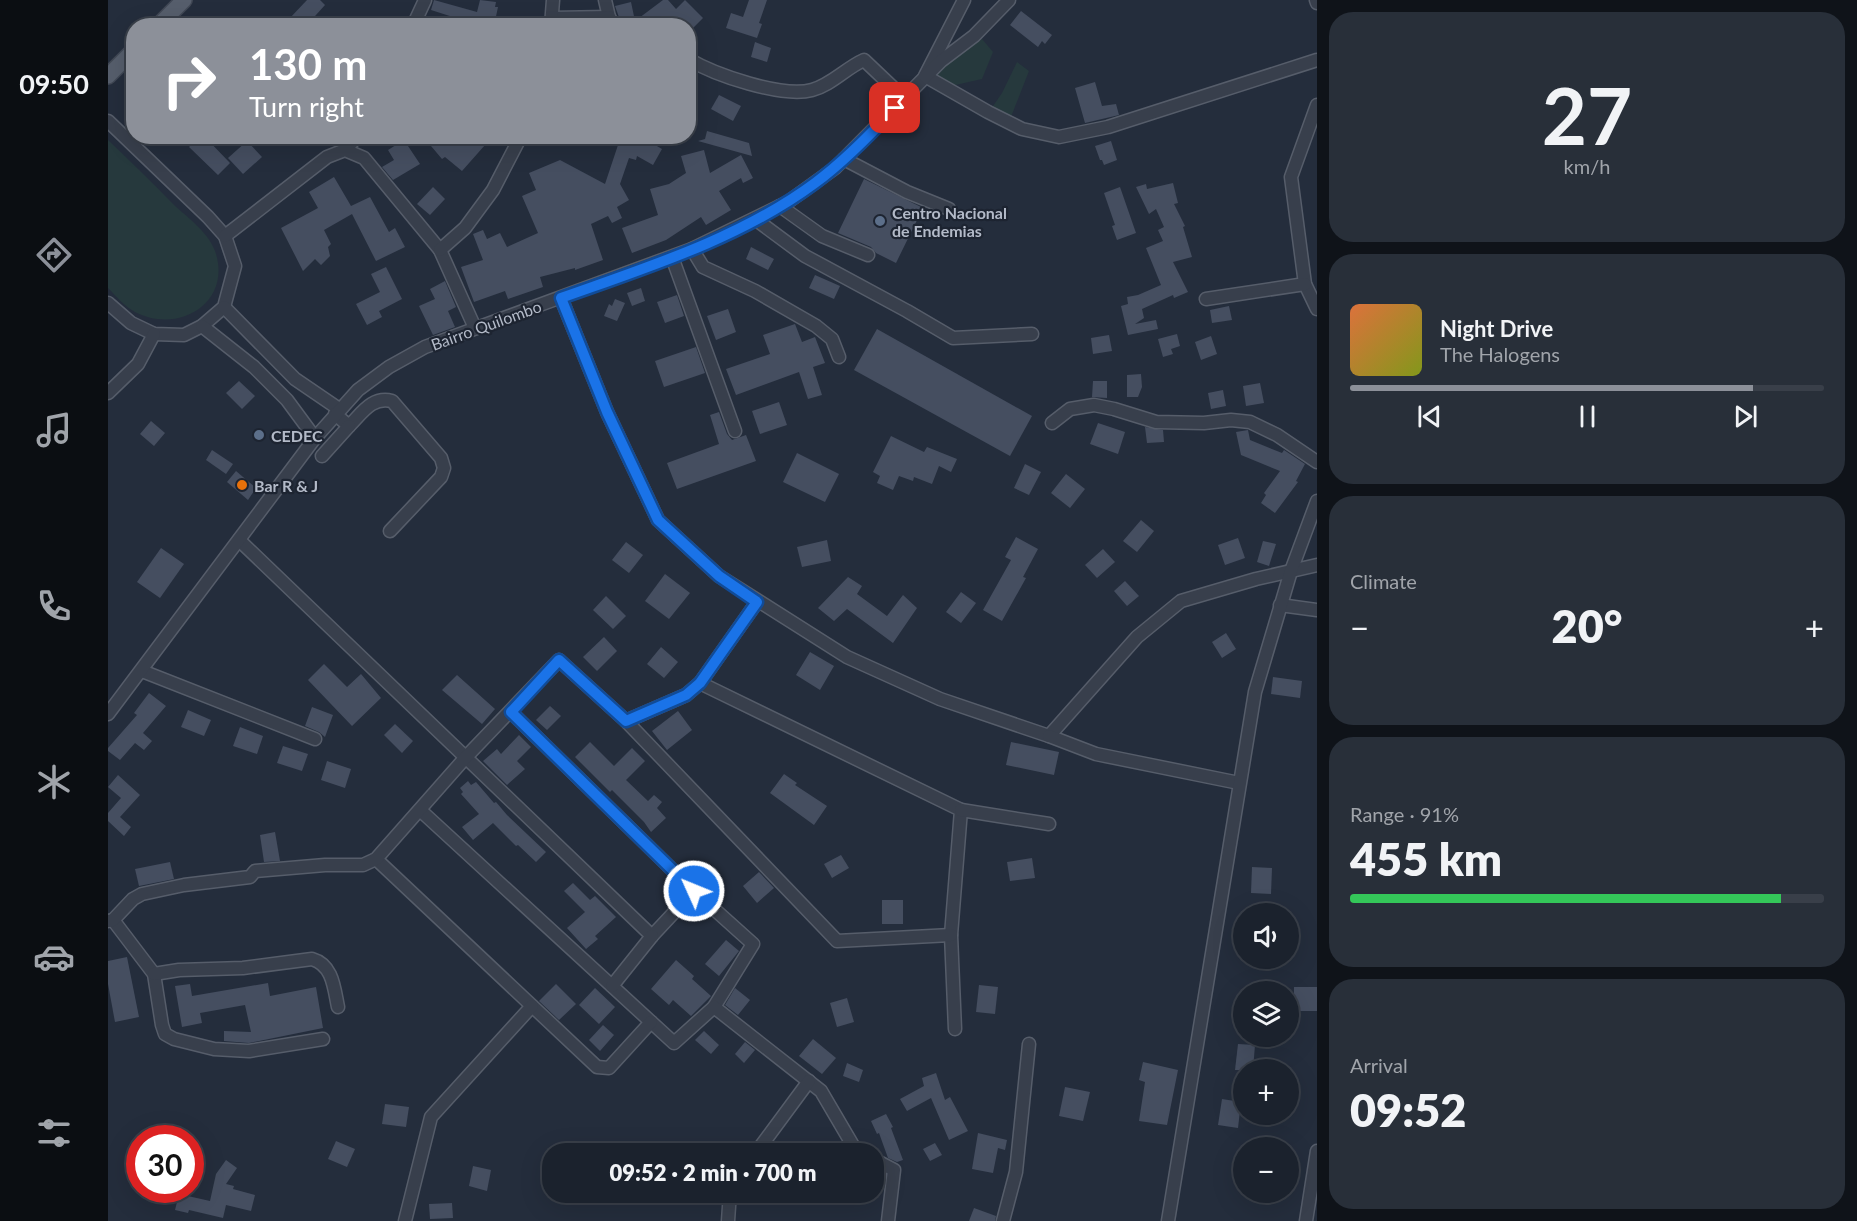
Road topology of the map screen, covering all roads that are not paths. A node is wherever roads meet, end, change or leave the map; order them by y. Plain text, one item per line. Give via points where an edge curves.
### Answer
1 (184, 0) edge
2 (425, 0) edge
3 (553, 0) edge
4 (605, 0) edge
5 (964, 0) edge
6 (1009, 0) edge
7 (166, 18) edge
8 (417, 18) edge
9 (551, 18) edge
10 (611, 18) edge
11 (126, 58) edge
12 (1317, 60) edge
13 (696, 64) edge
14 (108, 76) edge
15 (925, 76) junction
16 (904, 98) junction
17 (1317, 105) edge
18 (108, 121) edge
19 (126, 138) edge
20 (132, 144) edge
21 (350, 144) edge
22 (516, 144) edge
23 (345, 150) junction
24 (844, 159) junction
25 (780, 206) junction
26 (949, 209) dead end
27 (755, 219) junction
28 (225, 236) junction
29 (693, 249) junction
30 (440, 250) junction
31 (868, 255) dead end
32 (672, 257) junction
33 (1305, 284) junction
34 (561, 298) junction
35 (1206, 299) dead end
36 (108, 303) edge
37 (224, 307) junction
38 (1317, 309) edge
39 (202, 326) junction
40 (475, 328) junction
41 (154, 334) junction
42 (1032, 334) dead end
43 (838, 357) dead end
44 (108, 393) edge
45 (337, 412) junction
46 (1052, 423) dead end
47 (349, 426) junction
48 (735, 431) dead end
49 (315, 438) junction
50 (322, 456) dead end
51 (1317, 462) edge
52 (1317, 501) edge
53 (390, 531) dead end
54 (239, 540) junction
55 (1317, 565) edge
56 (1291, 571) junction
57 (757, 602) junction
58 (1280, 605) junction
59 (1317, 610) edge
60 (142, 671) junction
61 (700, 683) junction
62 (511, 712) junction
63 (108, 714) edge
64 (626, 721) junction
65 (1049, 736) junction
66 (315, 739) dead end
67 (466, 758) junction
68 (1239, 783) junction
69 (420, 810) junction
70 (961, 810) junction
71 (1049, 824) dead end
72 (376, 859) junction
73 (694, 891) junction
74 (110, 921) edge
75 (951, 935) junction
76 (652, 936) junction
77 (154, 974) junction
78 (612, 986) junction
79 (532, 1006) junction
80 (338, 1007) dead end
81 (714, 1007) junction
82 (651, 1022) junction
83 (956, 1029) dead end
84 (323, 1039) dead end
85 (1029, 1044) dead end
86 (809, 1081) junction
87 (763, 1143) edge
88 (851, 1143) edge
89 (1317, 1151) edge
90 (884, 1165) edge
91 (729, 1203) edge
92 (405, 1221) edge
93 (728, 1221) edge
94 (888, 1221) edge
95 (1003, 1221) edge
96 (1168, 1221) edge
97 (1306, 1221) edge

1 - 7 main road
2 - 8 street
3 - 9 street
4 - 10 street
5 - 15 street
6 - 15 street, Bairro Quilombo via 983,28
11 - 14 main road
12 - 15 street via 1108,127 1059,137 1022,129
13 - 16 street via 722,75 789,91 813,90 864,60
15 - 16 street, Bairro Quilombo
16 - 24 street, Bairro Quilombo
17 - 33 street via 1291,177
18 - 19 street
20 - 28 street
21 - 23 street
22 - 30 street via 493,190 465,228
23 - 28 street via 327,157
23 - 30 street via 364,158
24 - 25 street, Bairro Quilombo
24 - 26 street
25 - 27 street, Bairro Quilombo
25 - 31 street via 822,236
27 - 29 street, Bairro Quilombo
27 - 42 street via 805,256 952,338
28 - 37 street via 235,266
29 - 32 street, Bairro Quilombo
29 - 43 street via 703,267 816,326 832,339
30 - 40 street
32 - 34 street, Bairro Quilombo
32 - 48 street
33 - 35 street
33 - 38 street
34 - 40 street, Bairro Quilombo
34 - 57 street via 607,412 658,520 719,576
36 - 41 street via 131,323
37 - 39 street
37 - 45 street via 295,379
39 - 41 street via 184,335
39 - 49 street via 254,367
40 - 45 street, Bairro Quilombo via 402,359 376,376
41 - 44 street via 138,363
45 - 47 street
45 - 49 street, Bairro Quilombo
46 - 51 street via 1070,409 1094,405 1156,422 1250,422
47 - 50 street
47 - 53 street via 372,403 392,401 441,458 441,477
49 - 54 street, Bairro Quilombo
52 - 56 street
54 - 60 street, Bairro Quilombo
54 - 67 street
55 - 56 street
56 - 58 street
56 - 65 street via 1181,601 1137,637
57 - 61 street
57 - 65 street via 847,657 940,699
58 - 59 street
58 - 68 street via 1255,692
60 - 63 street, Bairro Quilombo
60 - 66 street
61 - 64 street via 686,695
61 - 70 street
62 - 64 street via 559,660
62 - 67 street
62 - 73 street
64 - 75 street via 837,941
65 - 68 street via 1096,754
67 - 69 street
67 - 76 street
68 - 96 street
69 - 72 street
69 - 78 street
70 - 71 street
70 - 75 street
72 - 74 street via 363,866 255,871 250,877 142,894
72 - 79 street
73 - 76 street
73 - 81 street via 753,944
74 - 77 street
75 - 83 street
76 - 78 street
77 - 80 street via 312,959 326,967
77 - 84 street via 165,1035 174,1039 214,1049 249,1051
78 - 82 street
79 - 82 street via 597,1067 609,1068
79 - 92 street via 431,1117
81 - 82 street via 674,1042
81 - 86 street
85 - 95 street via 1016,1172
86 - 87 street
86 - 88 street via 821,1091
89 - 97 street
90 - 94 street via 894,1170
91 - 93 street

